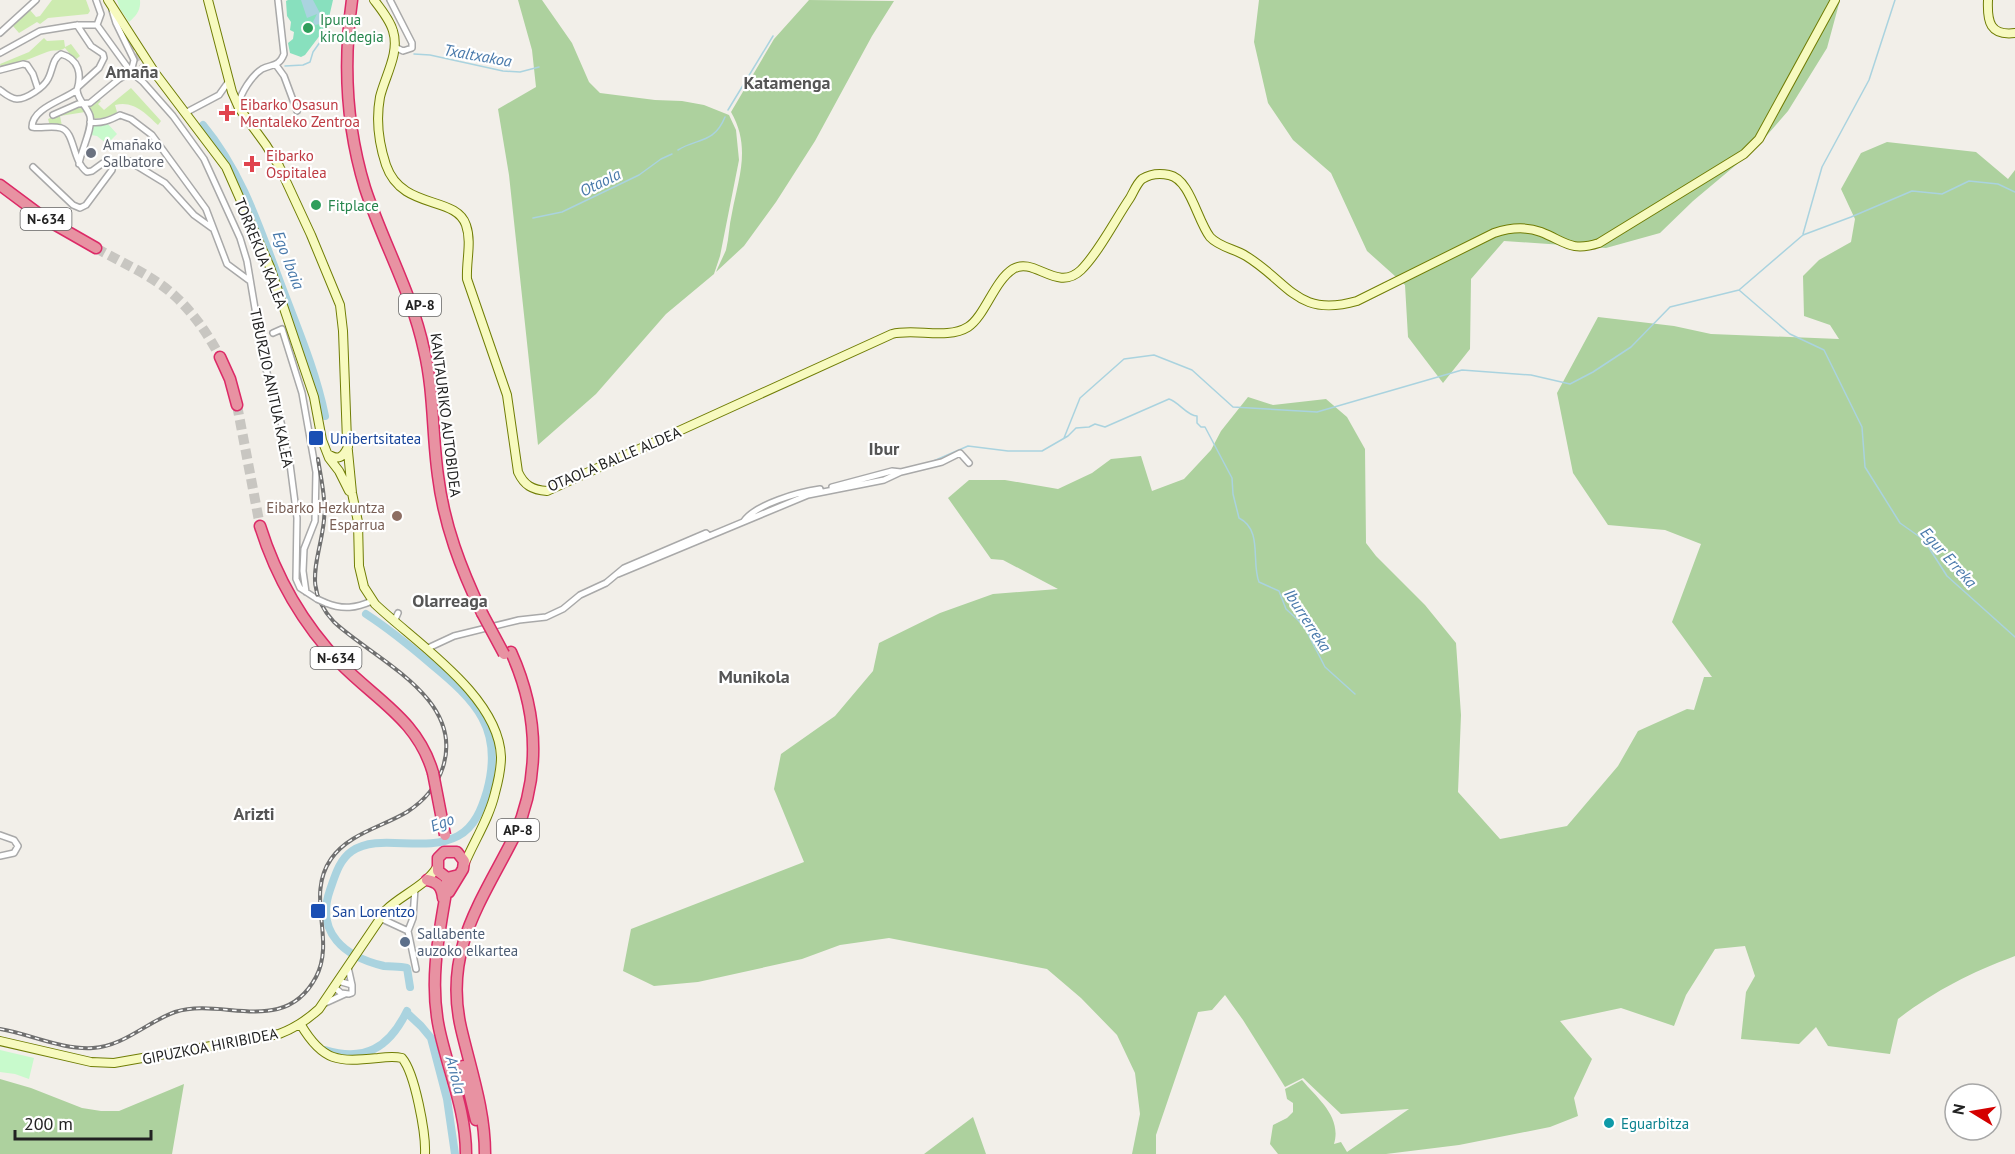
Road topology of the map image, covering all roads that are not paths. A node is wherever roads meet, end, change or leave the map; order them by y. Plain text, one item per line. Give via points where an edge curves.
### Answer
1 (36, 0) edge
2 (96, 0) edge
3 (208, 0) edge
4 (278, 0) edge
5 (352, 0) edge
6 (358, 0) edge
7 (374, 0) edge
8 (390, 0) edge
9 (1835, 0) edge
10 (1988, 0) edge
11 (109, 2) edge
12 (97, 25) junction
13 (77, 26) junction
14 (0, 33) edge
15 (2015, 33) edge
16 (395, 47) junction
17 (0, 54) edge
18 (276, 65) junction
19 (0, 70) edge
20 (131, 72) junction
21 (151, 77) tunnel mouth
22 (229, 82) junction
23 (249, 84) junction
24 (78, 88) junction
25 (38, 89) junction
26 (0, 90) edge
27 (244, 90) junction
28 (232, 93) junction
29 (219, 95) junction
30 (83, 104) junction
31 (238, 105) junction
32 (297, 111) dead end
33 (185, 113) junction
34 (53, 115) dead end
35 (90, 122) junction
36 (202, 137) junction
37 (113, 163) junction
38 (79, 164) junction
39 (33, 167) dead end
40 (0, 185) edge
41 (206, 209) junction
42 (201, 219) junction
43 (212, 228) junction
44 (96, 248) tunnel mouth
45 (247, 265) junction
46 (233, 269) junction
47 (250, 281) junction
48 (273, 333) dead end
49 (220, 357) tunnel mouth
50 (237, 405) tunnel mouth
51 (348, 447) junction
52 (327, 453) junction
53 (969, 463) dead end
54 (260, 526) tunnel mouth
55 (357, 528) junction
56 (301, 583) junction
57 (374, 603) junction
58 (486, 612) junction
59 (398, 613) dead end
60 (394, 622) junction
61 (426, 649) junction
62 (0, 836) edge
63 (449, 847) junction
64 (471, 848) junction
65 (0, 856) edge
66 (437, 867) junction
67 (461, 870) junction
68 (445, 877) junction
69 (426, 881) junction
70 (415, 888) junction
71 (445, 898) junction
72 (443, 910) junction
73 (380, 918) junction
74 (408, 931) junction
75 (350, 963) junction
76 (416, 969) dead end
77 (336, 984) junction
78 (352, 985) junction
79 (345, 994) junction
80 (322, 1005) junction
81 (301, 1025) junction
82 (457, 1026) junction
83 (0, 1041) edge
84 (425, 1154) edge
85 (466, 1154) edge
86 (478, 1154) edge
87 (485, 1154) edge

1 - 14 street
2 - 12 street via 101,14
3 - 22 street
4 - 18 street via 284,54
5 - 58 highway, KANTAURIKO AUTOBIDEA / AP-8 via 346,72 356,153 420,329 445,515 458,559
6 - 58 highway, KANTAURIKO AUTOBIDEA / AP-8 via 352,72 362,151 372,187 426,325 438,396 447,498
7 - 16 street via 394,31
8 - 16 street via 412,43 412,48 403,51
9 - 16 street, OTAOLA BALLE ALDEA via 1752,148 1599,243 1577,248 1540,231 1507,228 1357,301 1326,307 1301,298 1252,259 1213,240 1181,181 1155,174 1142,180 1080,271 1062,278 1033,267 1013,269 968,327 947,333 892,334 547,491 528,486 518,472 507,394 467,279 470,238 465,222 450,208 406,192 387,167 379,139 380,100
10 - 15 street via 1993,29
11 - 20 street via 134,60
11 - 33 street, TORREKUA KALEA
12 - 13 street
12 - 20 street, TIBURZIO ANITUA KALEA
13 - 17 street via 40,31
13 - 24 street via 104,58
18 - 23 street via 262,69
18 - 32 street
19 - 25 street via 27,65
20 - 30 street via 90,103
20 - 45 street, TIBURZIO ANITUA KALEA via 173,116 204,159 240,238
21 - 36 street
22 - 23 street via 238,88
22 - 28 street
22 - 29 street
23 - 27 street
24 - 25 street via 77,65 61,54
24 - 30 street
24 - 38 street via 43,110 32,121 32,127 67,131
25 - 26 street via 19,99
27 - 28 street
27 - 31 street
28 - 29 street
28 - 31 street
29 - 33 street
30 - 34 street
30 - 35 street
31 - 51 street via 279,166 340,305
33 - 36 street, TORREKUA KALEA
35 - 38 street
35 - 41 street via 120,115 140,125 152,135
36 - 52 street, TORREKUA KALEA via 226,167 270,267 314,397
37 - 38 street via 103,163 92,171
37 - 39 street via 112,170 80,208
37 - 42 street via 129,162 165,183
40 - 44 highway, N-634 via 47,220
41 - 42 street
41 - 43 street
42 - 43 street
43 - 46 street via 227,264
45 - 46 street via 240,271
45 - 47 street, TIBURZIO ANITUA KALEA
46 - 47 street
47 - 56 street, TIBURZIO ANITUA KALEA via 264,362 290,464 297,518 295,566
48 - 56 street, TIBURZIO ANITUA KALEA via 282,329 302,393 314,457 315,521 304,549
49 - 50 highway
51 - 52 street via 340,458
51 - 55 street
52 - 55 street, TORREKUA KALEA via 349,491
53 - 61 street via 960,453 884,480 808,495 624,568 606,583 546,617 454,636
54 - 63 highway, N-634, bridge via 274,564 306,620 341,664 395,712 425,749
55 - 57 street via 358,566
56 - 57 street, TIBURZIO ANITUA KALEA, bridge via 317,599 343,608
57 - 60 street
58 - 82 highway, KANTAURIKO AUTOBIDEA / AP-8, bridge via 507,653 527,740 524,782 515,816 456,940 450,966
59 - 60 street
60 - 61 street
61 - 64 street via 478,699 498,742 501,756 495,796
62 - 65 street via 14,840 18,846 14,853
63 - 64 street
63 - 66 highway, N-634
63 - 67 highway, N-634
64 - 67 street
66 - 68 highway
66 - 69 street
67 - 68 highway
67 - 71 highway
68 - 69 street
68 - 71 highway
69 - 70 street, GIPUZKOA HIRIBIDEA
69 - 72 highway via 442,889
70 - 73 street, GIPUZKOA HIRIBIDEA
70 - 74 street
71 - 72 highway
72 - 85 highway via 435,964 436,1007 464,1124
73 - 74 street
73 - 75 street, GIPUZKOA HIRIBIDEA
74 - 76 street
75 - 77 street, GIPUZKOA HIRIBIDEA
75 - 78 street
77 - 78 street
77 - 79 street
77 - 80 street, GIPUZKOA HIRIBIDEA
78 - 79 street via 352,993
79 - 80 street
80 - 81 street, GIPUZKOA HIRIBIDEA
81 - 83 street, GIPUZKOA HIRIBIDEA via 279,1034 114,1063 91,1062
81 - 84 street via 328,1056 352,1060 402,1058 411,1077 425,1136
82 - 86 highway, AP-8 via 476,1116
82 - 87 highway, AP-8 via 483,1115

